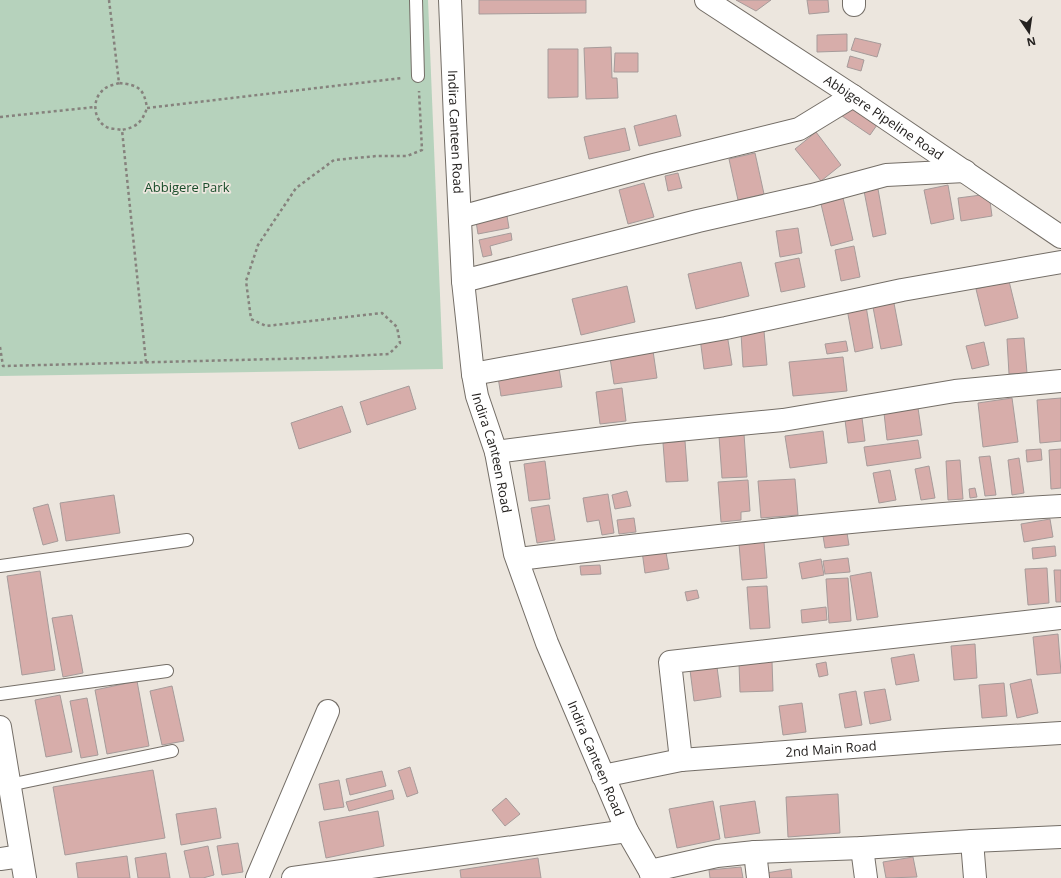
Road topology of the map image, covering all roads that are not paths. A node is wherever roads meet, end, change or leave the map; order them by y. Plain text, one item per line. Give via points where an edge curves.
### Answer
1 (416, 0) edge
2 (450, 0) edge
3 (706, 0) edge
4 (418, 76) road end
5 (853, 96) junction
6 (965, 172) junction
7 (460, 217) junction
8 (1061, 237) edge
9 (1061, 262) edge
10 (464, 282) junction
11 (473, 374) junction
12 (1061, 381) edge
13 (496, 452) junction
14 (1061, 506) edge
15 (187, 540) dead end
16 (518, 559) junction
17 (0, 566) edge
18 (1061, 618) edge
19 (167, 671) dead end
20 (0, 694) edge
21 (328, 711) dead end
22 (1061, 732) edge
23 (1, 738) edge
24 (172, 751) dead end
25 (681, 760) junction
26 (603, 776) junction
27 (9, 785) junction
28 (626, 831) junction
29 (1061, 837) edge
30 (972, 840) junction
31 (862, 848) junction
32 (755, 852) junction
33 (10, 857) edge
34 (651, 875) edge
35 (25, 878) edge
36 (257, 878) edge
37 (293, 878) edge
38 (758, 878) edge
39 (866, 878) edge
40 (975, 878) edge

1 - 4 lane
2 - 7 street, Indira Canteen Road
3 - 5 street, Abbigere Pipeline Road
5 - 6 street, Abbigere Pipeline Road
5 - 7 street via 799,129
6 - 8 street, Abbigere Pipeline Road
6 - 10 street via 886,175
7 - 10 street, Indira Canteen Road
9 - 11 street via 902,290 726,328
10 - 11 street, Indira Canteen Road
11 - 13 street, Indira Canteen Road via 477,396
12 - 13 street via 955,390 782,420 636,434
13 - 16 street, Indira Canteen Road
14 - 16 street via 738,533
15 - 17 lane
16 - 26 street, Indira Canteen Road via 546,643
18 - 25 street via 670,662
19 - 20 lane
21 - 36 street
22 - 25 street, 2nd Main Road
23 - 27 street
24 - 27 lane
25 - 26 street, 2nd Main Road
26 - 28 street, Indira Canteen Road
27 - 33 street
28 - 34 street, Indira Canteen Road
28 - 37 street
29 - 30 street
30 - 31 street
30 - 40 street
31 - 32 street
31 - 39 street
32 - 34 street via 717,856
32 - 38 street
33 - 35 street

